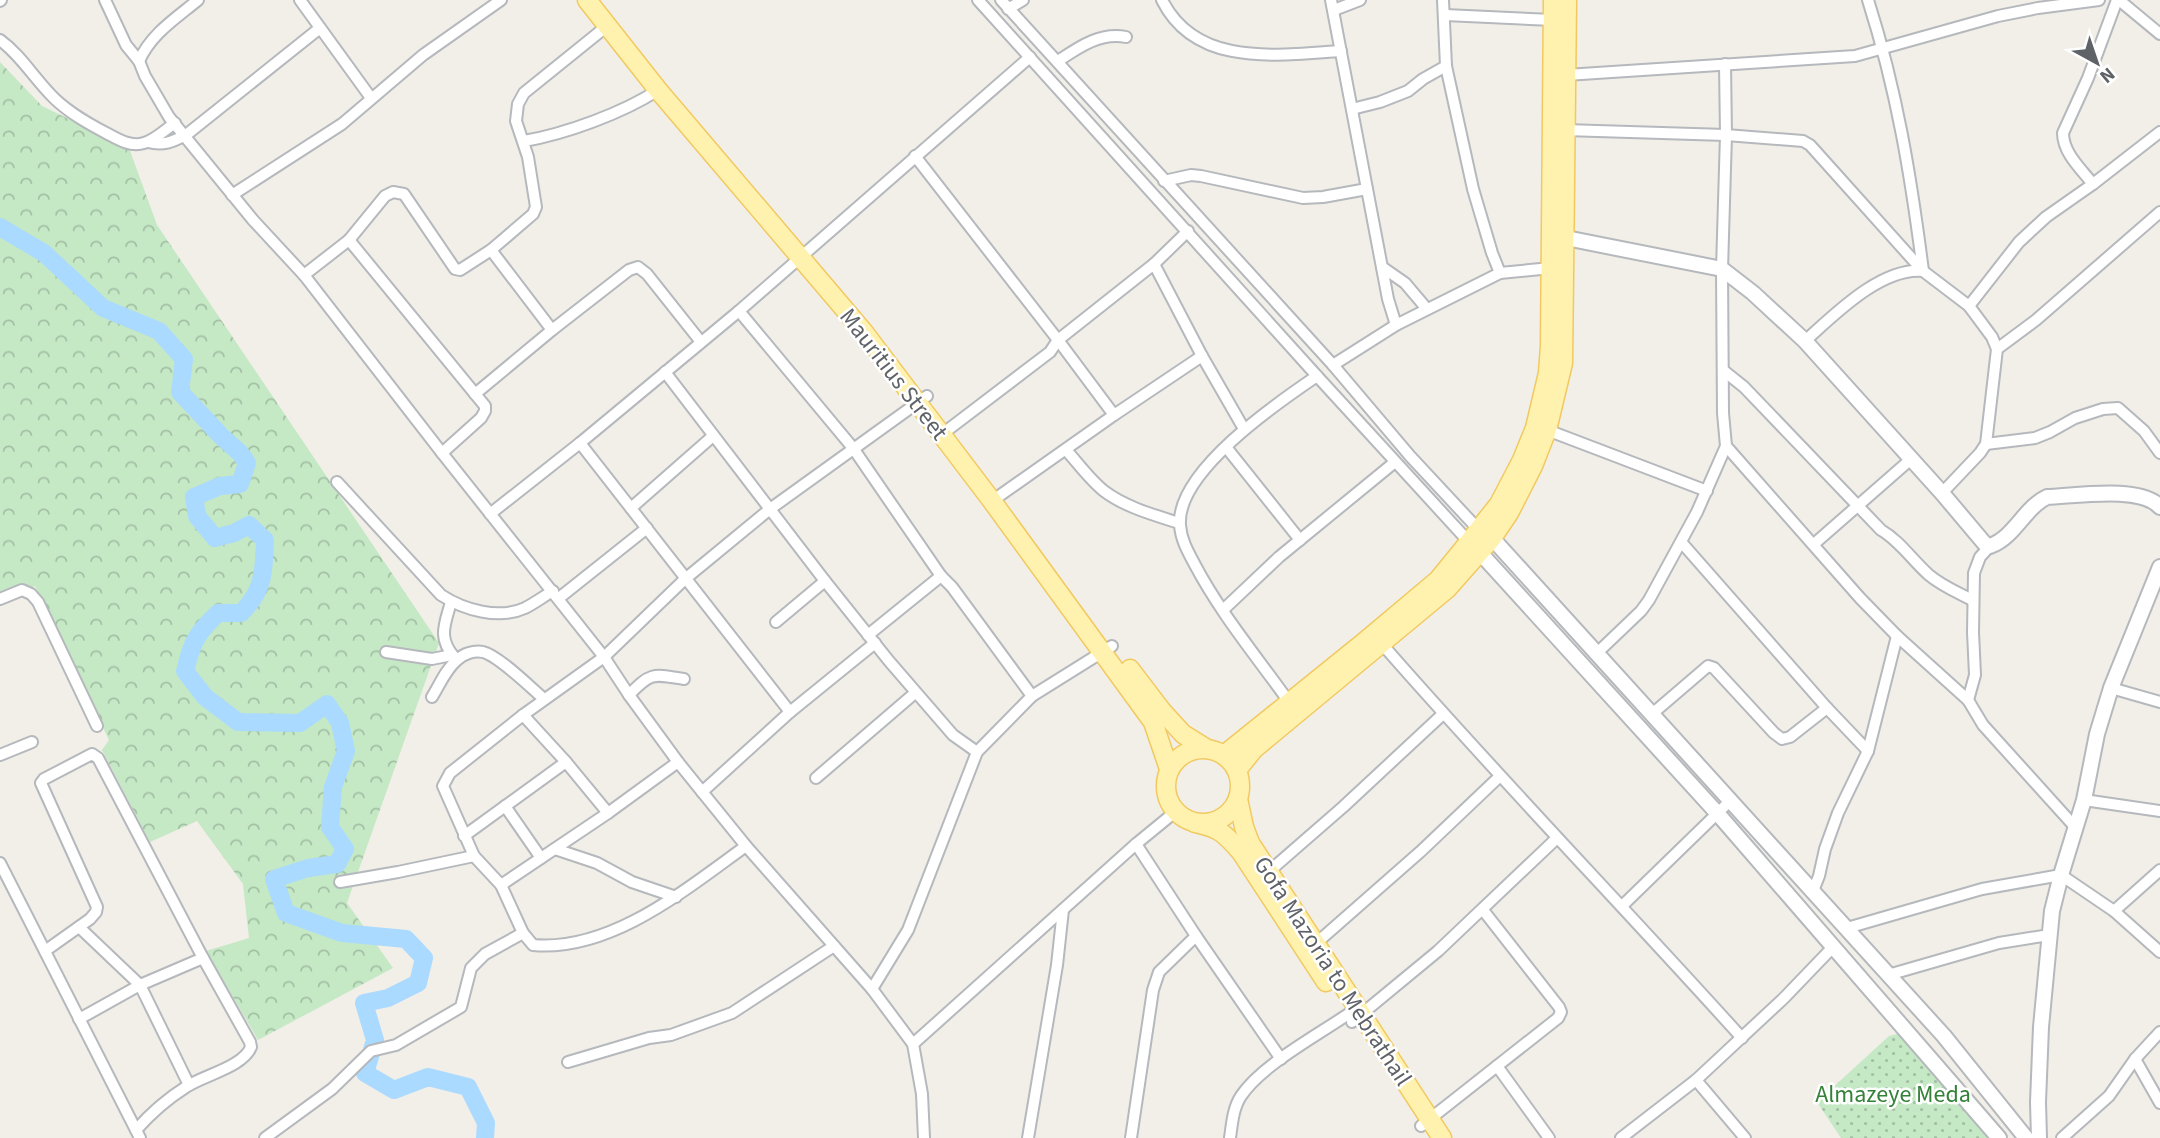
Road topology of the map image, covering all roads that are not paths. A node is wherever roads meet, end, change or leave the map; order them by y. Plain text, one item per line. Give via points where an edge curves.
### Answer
1 (105, 0) edge
2 (198, 0) edge
3 (300, 0) edge
4 (501, 0) edge
5 (587, 0) edge
6 (600, 0) edge
7 (978, 0) edge
8 (1023, 0) edge
9 (1161, 0) edge
10 (1360, 0) edge
11 (1443, 0) edge
12 (1553, 0) edge
13 (1567, 0) edge
14 (1868, 0) edge
15 (2099, 0) edge
16 (2118, 0) edge
17 (1004, 4) edge
18 (1332, 5) edge
19 (1445, 15) junction
20 (1553, 20) junction
21 (607, 26) junction
22 (320, 28) junction
23 (2160, 34) edge
24 (1126, 37) dead end
25 (0, 40) edge
26 (1883, 47) junction
27 (1341, 51) junction
28 (1030, 57) junction
29 (139, 61) junction
30 (1058, 61) junction
31 (1725, 64) junction
32 (1446, 66) junction
33 (1566, 75) junction
34 (658, 90) junction
35 (371, 98) junction
36 (1352, 109) junction
37 (175, 123) junction
38 (1565, 131) junction
39 (2160, 132) edge
40 (186, 135) junction
41 (1726, 135) junction
42 (524, 141) junction
43 (148, 142) junction
44 (915, 156) junction
45 (1164, 181) junction
46 (2093, 184) junction
47 (1367, 189) junction
48 (232, 195) junction
49 (2160, 212) edge
50 (1188, 231) junction
51 (1558, 236) junction
52 (349, 240) junction
53 (491, 250) junction
54 (806, 254) junction
55 (1154, 264) junction
56 (1382, 267) junction
57 (1551, 268) junction
58 (1722, 269) junction
59 (1923, 271) junction
60 (1500, 273) junction
61 (304, 275) junction
62 (1969, 306) junction
63 (1427, 309) junction
64 (738, 311) junction
65 (1396, 325) junction
66 (552, 330) junction
67 (1058, 340) junction
68 (1805, 341) junction
69 (701, 342) junction
70 (1997, 349) junction
71 (1202, 356) junction
72 (1333, 365) junction
73 (1724, 371) junction
74 (665, 372) junction
75 (1317, 376) junction
76 (475, 394) junction
77 (922, 399) junction
78 (1114, 415) junction
79 (1244, 429) junction
80 (1547, 430) junction
81 (946, 432) junction
82 (713, 436) junction
83 (580, 443) junction
84 (1986, 444) junction
85 (1726, 446) junction
86 (1226, 447) junction
87 (853, 448) junction
88 (1066, 450) junction
89 (442, 453) junction
90 (2160, 453) edge
91 (1910, 460) junction
92 (1395, 462) junction
93 (337, 482) dead end
94 (1707, 491) junction
95 (1942, 494) junction
96 (997, 498) junction
97 (1857, 505) junction
98 (2159, 505) edge
99 (631, 508) junction
100 (770, 509) junction
101 (490, 514) junction
102 (1179, 523) junction
103 (647, 528) junction
104 (1300, 540) junction
105 (1480, 541) junction
106 (1682, 542) junction
107 (1814, 544) junction
108 (1990, 546) junction
109 (2160, 567) edge
110 (941, 576) junction
111 (685, 579) junction
112 (825, 582) junction
113 (556, 595) junction
114 (0, 599) edge
115 (1972, 600) junction
116 (451, 602) junction
117 (1223, 610) junction
118 (776, 622) dead end
119 (1897, 636) junction
120 (871, 639) junction
121 (1382, 644) junction
122 (1108, 649) junction
123 (386, 652) dead end
124 (1597, 653) junction
125 (604, 657) junction
126 (454, 658) junction
127 (684, 679) dead end
128 (2111, 688) junction
129 (915, 693) junction
130 (629, 695) junction
131 (1032, 696) junction
132 (432, 697) dead end
133 (544, 699) junction
134 (1968, 700) junction
135 (1289, 702) junction
136 (2160, 702) edge
137 (1827, 708) junction
138 (790, 712) junction
139 (1443, 714) junction
140 (1652, 714) junction
141 (523, 715) junction
142 (97, 726) dead end
143 (32, 742) dead end
144 (1868, 751) junction
145 (976, 752) junction
146 (1216, 752) junction
147 (0, 755) edge
148 (566, 762) junction
149 (678, 762) junction
150 (1169, 769) junction
151 (1237, 770) junction
152 (1500, 776) junction
153 (816, 778) dead end
154 (702, 792) junction
155 (1238, 799) junction
156 (2084, 800) junction
157 (1730, 801) junction
158 (505, 806) junction
159 (2160, 811) edge
160 (1175, 812) junction
161 (608, 813) junction
162 (1718, 814) junction
163 (1195, 823) junction
164 (2076, 828) junction
165 (464, 836) junction
166 (1558, 838) junction
167 (1136, 844) junction
168 (746, 846) junction
169 (555, 849) junction
170 (474, 856) junction
171 (541, 858) junction
172 (0, 863) edge
173 (2160, 870) edge
174 (2061, 875) junction
175 (1264, 876) junction
176 (340, 882) dead end
177 (501, 885) junction
178 (1813, 891) junction
179 (676, 897) junction
180 (1622, 906) junction
181 (1063, 910) junction
182 (1483, 910) junction
183 (2114, 911) junction
184 (79, 927) junction
185 (1847, 928) junction
186 (523, 933) junction
187 (2049, 935) junction
188 (1195, 936) junction
189 (834, 946) junction
190 (1833, 947) junction
191 (1311, 948) junction
192 (45, 951) junction
193 (2160, 952) edge
194 (204, 958) junction
195 (1888, 975) junction
196 (140, 985) junction
197 (872, 989) junction
198 (1355, 1015) junction
199 (79, 1019) junction
200 (2160, 1032) edge
201 (1742, 1038) junction
202 (913, 1044) junction
203 (1281, 1059) junction
204 (2135, 1059) junction
205 (568, 1062) dead end
206 (1497, 1066) junction
207 (1696, 1080) junction
208 (189, 1085) junction
209 (2160, 1103) edge
210 (1426, 1128) edge
211 (138, 1134) edge
212 (265, 1138) edge
213 (924, 1138) edge
214 (1028, 1138) edge
215 (1131, 1138) edge
216 (1230, 1138) edge
217 (1442, 1138) edge
218 (1549, 1138) edge
219 (1621, 1138) edge
220 (1745, 1138) edge
221 (1999, 1138) edge
222 (2026, 1138) edge
223 (2039, 1138) edge
224 (2062, 1138) edge

1 - 29 street via 126,45
2 - 29 street via 154,36
3 - 22 street
4 - 35 street
5 - 21 main road, Mauritius Street
6 - 54 main road, Mauritius Street
7 - 28 street
8 - 17 street
9 - 27 street via 1175,23 1214,48 1239,53
10 - 18 street
11 - 19 street
12 - 20 main road
13 - 33 main road
14 - 26 street
15 - 26 street via 1998,16
16 - 23 street
16 - 46 street via 2063,133 2067,150
17 - 30 street
18 - 27 street
19 - 20 street
19 - 32 street
20 - 51 main road
21 - 34 main road, Mauritius Street
21 - 42 street via 524,93 516,121
22 - 35 street
22 - 40 street
24 - 30 street via 1094,40
25 - 43 street via 71,113 130,144
26 - 31 street via 1855,56
26 - 59 street via 1911,174
27 - 36 street
28 - 44 street
28 - 50 street
29 - 37 street
30 - 45 street
31 - 33 street
31 - 41 street
32 - 36 street via 1408,91
32 - 60 street via 1473,189
33 - 38 main road
34 - 42 street via 563,133
34 - 54 main road, Mauritius Street
35 - 48 street via 342,124
36 - 47 street
37 - 40 street
37 - 43 street
38 - 41 street
38 - 51 main road
39 - 46 street
40 - 43 street via 158,145
40 - 48 street
41 - 58 street
41 - 59 street via 1810,145
42 - 53 street via 536,207
44 - 54 street
44 - 67 street
45 - 47 street via 1200,176 1303,198
45 - 72 street
46 - 62 street via 2019,242
47 - 56 street
48 - 61 street
49 - 70 street
50 - 55 street
50 - 75 street
51 - 57 main road
51 - 58 street
51 - 80 main road via 1563,363
52 - 53 street via 378,202 399,192 454,269 460,270
52 - 61 street
52 - 76 street
53 - 66 street
54 - 64 street
54 - 77 main road, Mauritius Street
55 - 67 street
55 - 71 street
56 - 63 street via 1405,283
56 - 65 street
57 - 60 street
57 - 105 main road via 1548,373 1535,428
58 - 68 street
58 - 73 street
59 - 62 street
59 - 68 street via 1909,270 1875,285
60 - 63 street
61 - 89 street
62 - 70 street
63 - 65 street
64 - 69 street
64 - 87 street
65 - 72 street
66 - 69 street via 638,267
66 - 76 street
67 - 78 street
67 - 81 street via 1049,352
68 - 91 street
69 - 74 street
70 - 84 street
71 - 78 street
71 - 79 street
72 - 105 street
73 - 85 street
73 - 97 street
74 - 82 street
74 - 83 street
75 - 79 street
75 - 92 street
76 - 89 street via 485,411
77 - 81 main road, Mauritius Street
77 - 87 street
78 - 88 street
79 - 86 street
80 - 94 street
80 - 105 main road via 1509,513
81 - 96 main road, Mauritius Street
82 - 99 street
82 - 100 street
83 - 99 street
83 - 101 street
84 - 90 street via 2035,438 2075,418 2118,408
84 - 95 street
85 - 94 street
85 - 107 street
86 - 102 street via 1185,499
86 - 104 street
87 - 100 street
87 - 110 street
88 - 96 street
88 - 102 street via 1101,489 1138,509
89 - 101 street
91 - 95 street
91 - 97 street
92 - 104 street
92 - 105 street
93 - 116 street
94 - 106 street
95 - 108 street
96 - 122 main road, Mauritius Street
97 - 107 street
97 - 115 street via 1930,576
98 - 108 street via 2127,494 2047,497 2013,531
99 - 103 street
100 - 111 street
100 - 112 street
101 - 113 street
102 - 117 street via 1183,542
103 - 111 street
103 - 113 street
104 - 117 street
105 - 121 main road via 1447,589
105 - 124 street
105 - 135 main road
105 - 162 street
106 - 124 street via 1641,611
106 - 137 street
107 - 119 street
108 - 115 street via 1974,573
109 - 128 street
110 - 120 street
110 - 131 street
111 - 125 street
111 - 138 street
112 - 118 street
112 - 120 street
113 - 116 street via 510,612 472,610
113 - 125 street
114 - 142 street via 22,590 38,603
115 - 134 street via 1975,675
116 - 126 street via 443,638
117 - 135 street
119 - 134 street
119 - 144 street
120 - 129 street
120 - 138 street
121 - 139 street
121 - 151 main road via 1254,748
122 - 131 street
122 - 146 main road, Mauritius Street via 1183,734
122 - 150 main road, Mauritius Street via 1153,722
123 - 126 street
124 - 140 street
125 - 130 street
125 - 133 street
126 - 132 street
126 - 133 street via 481,651
127 - 130 street via 652,675
128 - 136 street
128 - 156 street
129 - 145 street via 953,735
129 - 153 street
130 - 149 street
131 - 145 street
133 - 141 street
134 - 164 street via 1983,725
135 - 146 main road
137 - 140 street via 1782,739 1708,666
137 - 144 street
138 - 154 street
139 - 152 street
139 - 175 street
140 - 157 street
141 - 148 street
141 - 165 street via 446,778 443,786
143 - 147 street
144 - 178 street via 1838,813
145 - 197 street via 908,930
146 - 150 main road via 1196,749
146 - 151 main road
148 - 158 street
148 - 161 street
149 - 154 street
149 - 161 street
150 - 160 main road via 1165,791
151 - 155 main road
152 - 166 street
152 - 191 street
154 - 168 street
155 - 163 main road via 1221,819
155 - 175 main road, Gofa Mazoria to Mebrathail
156 - 159 street
156 - 164 street
157 - 162 street
157 - 178 street
158 - 165 street
158 - 171 street
160 - 163 main road
160 - 167 street
161 - 169 street
162 - 180 street
162 - 190 street
163 - 175 main road, Gofa Mazoria to Mebrathail via 1217,828
164 - 174 street
165 - 170 street
166 - 180 street
166 - 182 street
167 - 181 street
167 - 188 street
168 - 179 street
168 - 189 street
169 - 171 street
169 - 179 street
170 - 176 street
170 - 177 street
171 - 177 street
172 - 192 street
173 - 183 street
174 - 183 street
174 - 185 street via 1982,889
174 - 187 street
175 - 191 main road, Gofa Mazoria to Mebrathail
177 - 186 street
178 - 185 street
179 - 186 street via 617,929 576,943 533,945
180 - 201 street
181 - 202 street
181 - 214 street
182 - 198 street
182 - 206 street via 1561,1012
183 - 193 street
184 - 192 street
184 - 194 street via 97,907 41,783 92,754
184 - 196 street
185 - 195 street
186 - 212 street via 485,954 471,968 461,1007 396,1045 371,1051 332,1090
187 - 195 street via 1999,943
187 - 223 street
188 - 203 street
188 - 215 street via 1159,972 1153,990
189 - 197 street
189 - 205 street via 732,1013 671,1035
190 - 201 street
190 - 221 street
191 - 198 main road, Gofa Mazoria to Mebrathail
192 - 199 street
194 - 196 street
194 - 208 street via 251,1047 243,1059
195 - 222 street
196 - 199 street
196 - 208 street
197 - 202 street
198 - 203 street
198 - 210 main road, Gofa Mazoria to Mebrathail
199 - 211 street
200 - 204 street
201 - 207 street
202 - 213 street
203 - 216 street via 1240,1098
204 - 209 street
204 - 224 street via 2109,1096
206 - 210 street
206 - 218 street
207 - 219 street
207 - 220 street
208 - 211 street via 155,1110
210 - 217 main road, Gofa Mazoria to Mebrathail

